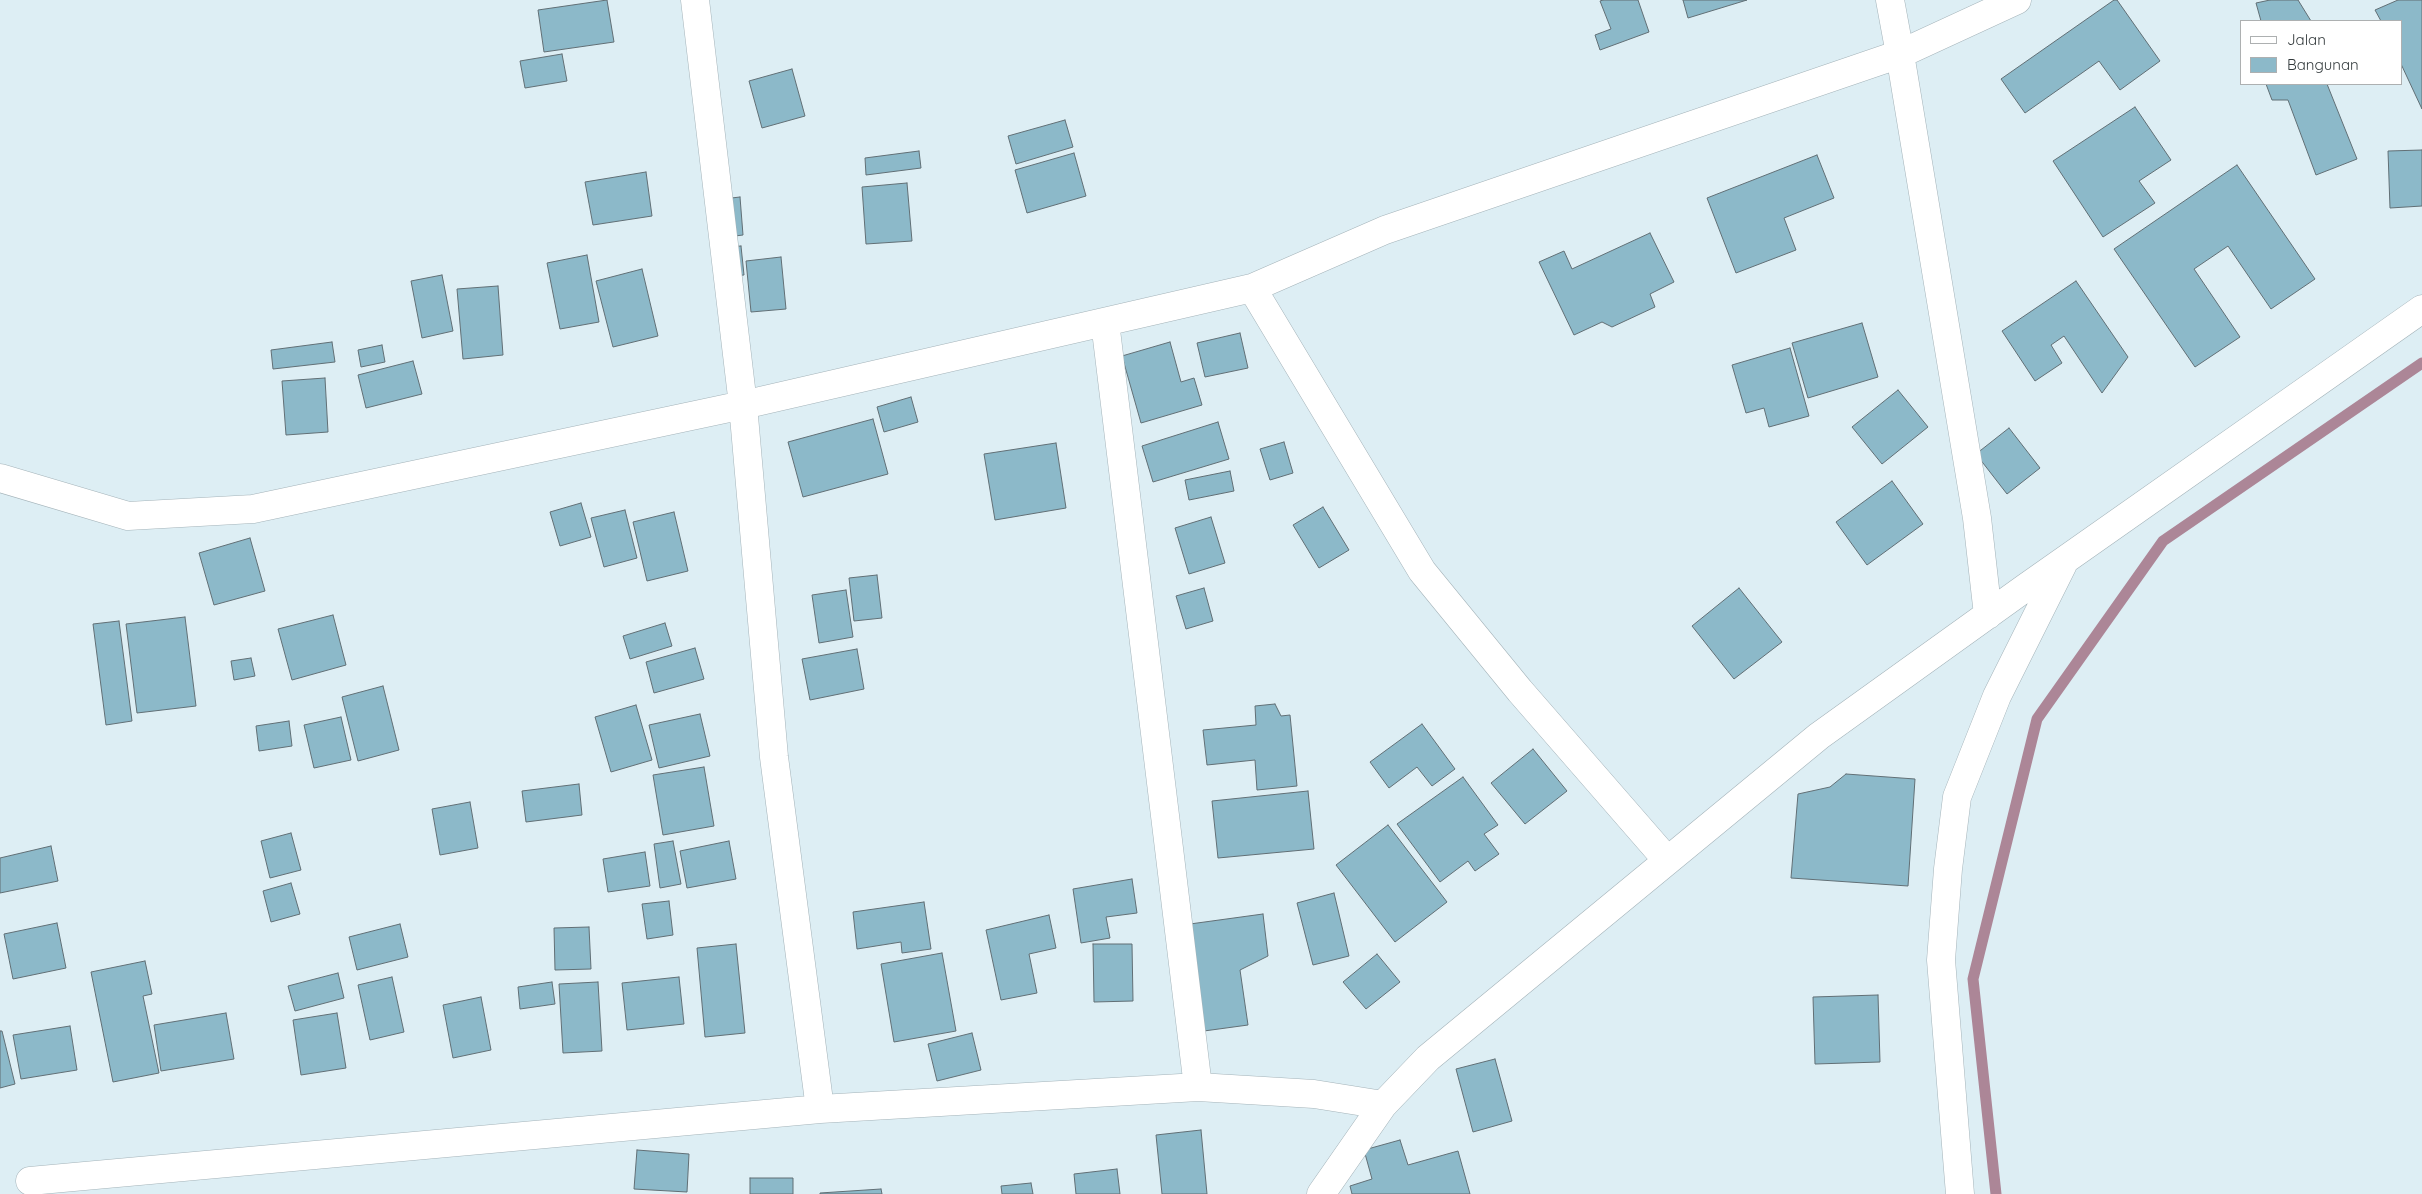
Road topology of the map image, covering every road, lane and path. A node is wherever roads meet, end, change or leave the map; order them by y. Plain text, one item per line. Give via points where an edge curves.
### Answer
1 (695, 0) edge
2 (1890, 0) edge
3 (2017, 0) edge
4 (1900, 54) junction
5 (1252, 288) junction
6 (2422, 309) edge
7 (1105, 322) junction
8 (743, 405) junction
9 (0, 478) edge
10 (2065, 560) junction
11 (1988, 615) junction
12 (1667, 860) junction
13 (1198, 1087) junction
14 (1383, 1105) junction
15 (820, 1109) junction
16 (30, 1181) dead end
17 (1321, 1194) edge
18 (1960, 1194) edge

1 - 8 street
2 - 4 street
3 - 4 street
4 - 5 street via 1385,230
4 - 11 street via 1977,518
5 - 7 street
5 - 12 street via 1422,571 1520,691
6 - 10 street
7 - 8 street
7 - 13 street
8 - 9 street via 253,509 128,516
8 - 15 street via 774,757
10 - 11 street
10 - 18 street via 1997,696 1957,797 1941,960
11 - 12 street via 1819,736
12 - 14 street via 1428,1058
13 - 14 street via 1314,1094
13 - 15 street
14 - 17 street
15 - 16 street

